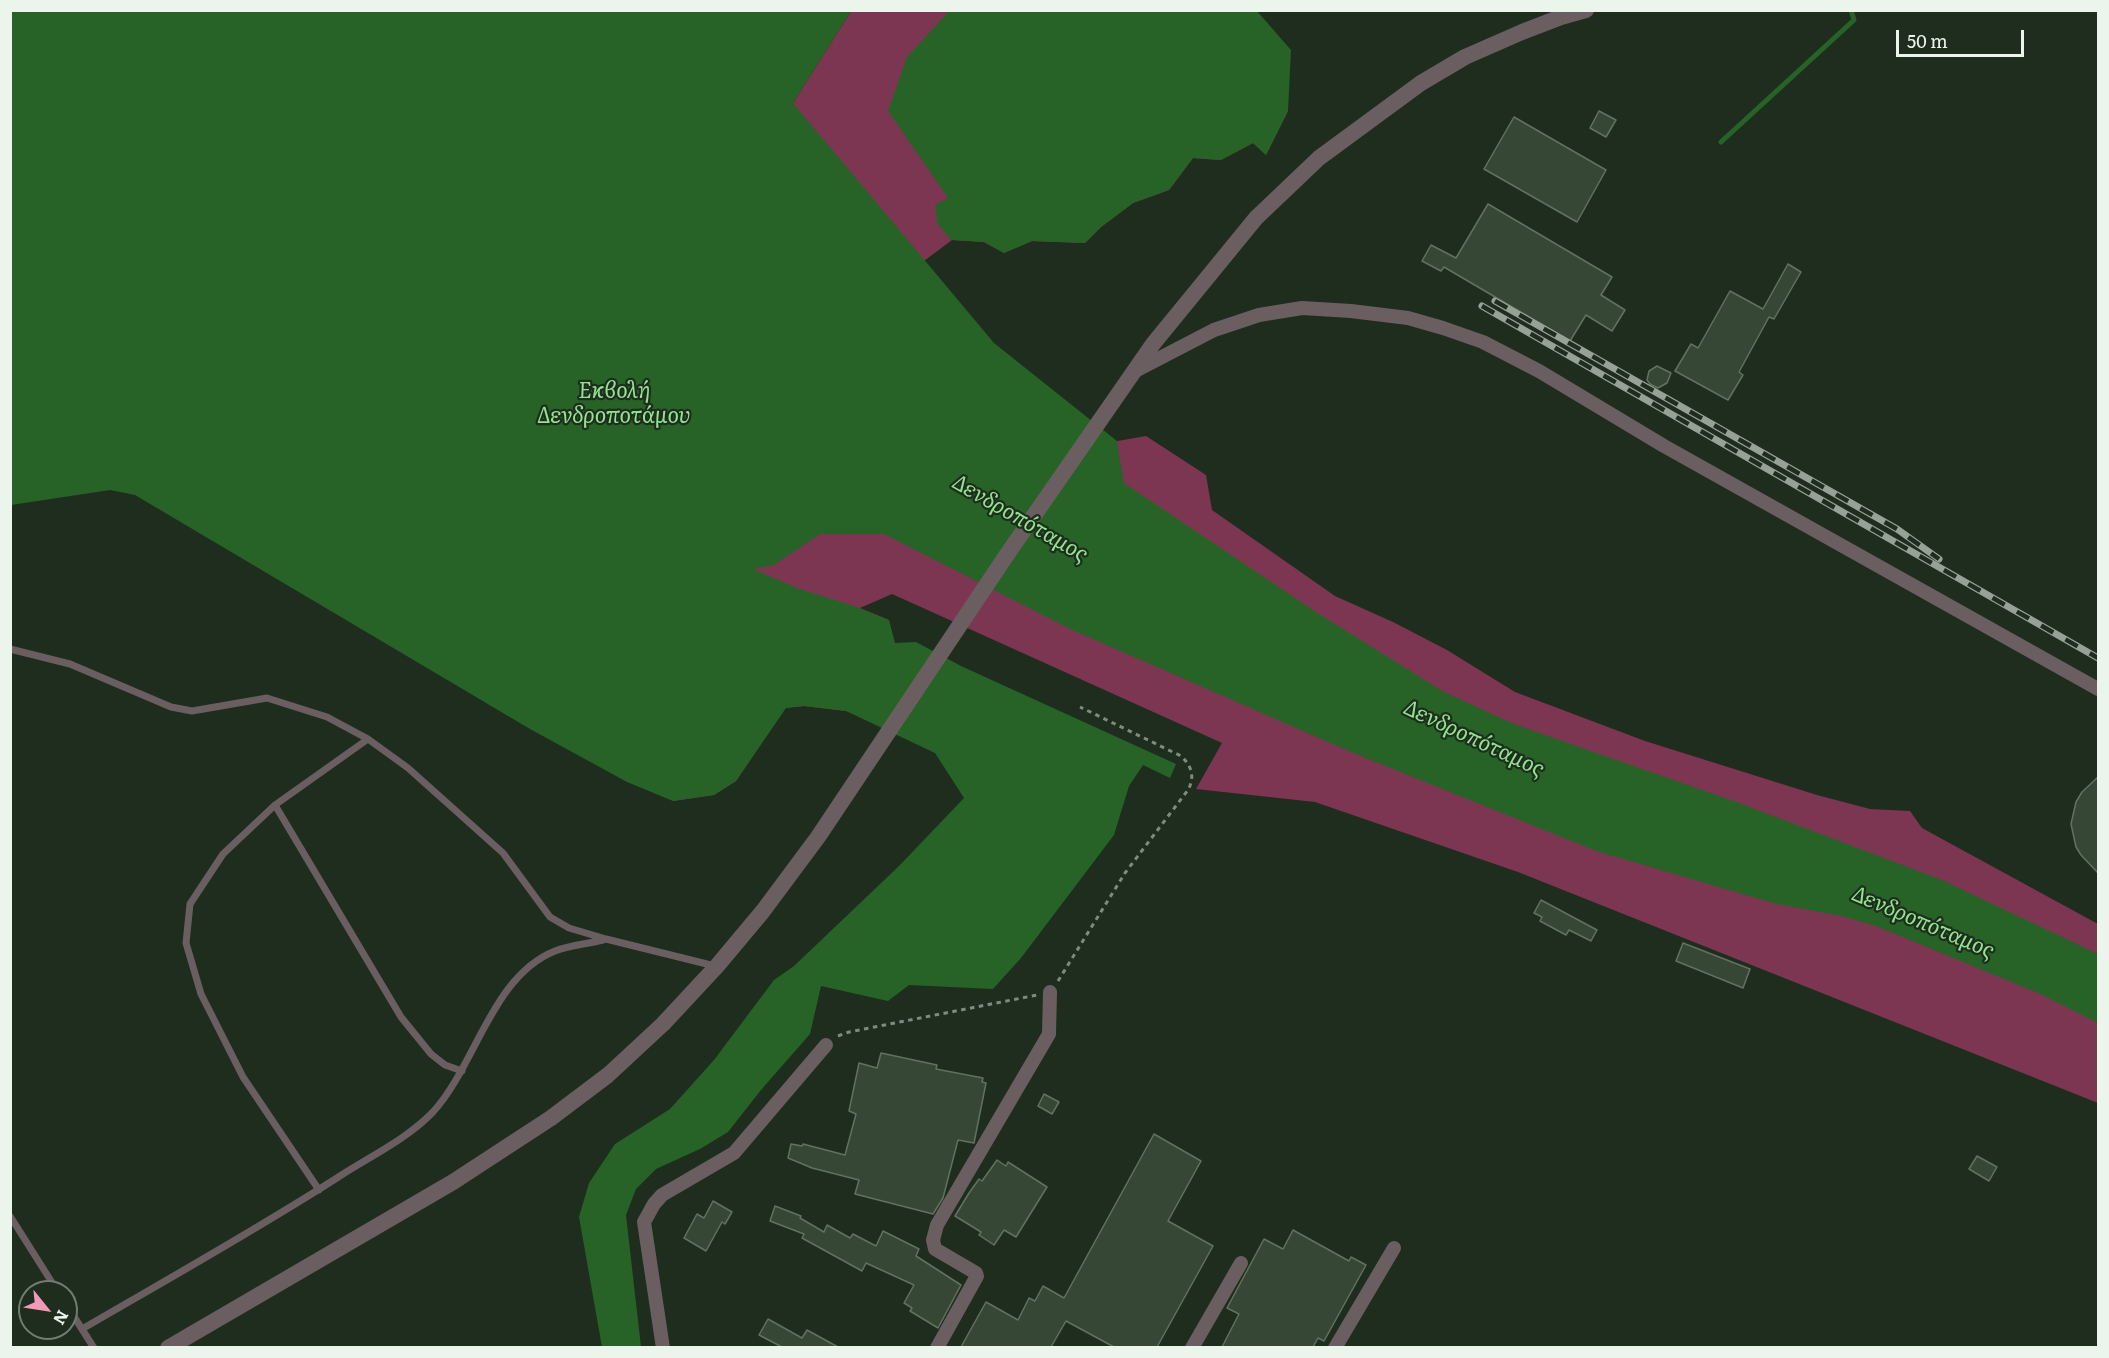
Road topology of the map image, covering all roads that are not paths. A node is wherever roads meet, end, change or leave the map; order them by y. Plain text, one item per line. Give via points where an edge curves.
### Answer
1 (1586, 10) edge
2 (1135, 371) junction
3 (10, 649) edge
4 (2098, 689) edge
5 (368, 739) junction
6 (274, 805) junction
7 (606, 939) junction
8 (717, 966) junction
9 (1050, 992) road end
10 (826, 1045) road end
11 (462, 1071) junction
12 (319, 1190) junction
13 (10, 1216) edge
14 (1395, 1248) dead end
15 (1241, 1263) dead end
16 (50, 1280) edge
17 (78, 1323) edge
18 (82, 1329) junction
19 (94, 1347) edge
20 (168, 1347) edge
21 (663, 1347) edge
22 (937, 1347) edge
23 (1192, 1347) edge
24 (1335, 1347) edge

1 - 2 street via 1465,57 1421,83 1319,158 1256,218
2 - 4 street via 1214,330 1259,315 1302,308 1408,318 1443,327 1539,371 1664,446
2 - 8 street via 818,837
3 - 5 lane via 70,664 171,707 192,711 267,698 327,717
5 - 6 lane
5 - 7 lane via 408,768 503,853 550,917 569,928
6 - 11 lane via 401,1017 431,1054
6 - 12 lane via 223,854 190,904 186,943 201,994 243,1077
7 - 8 lane
7 - 11 lane via 555,951 533,964 495,1010
8 - 20 street via 624,1060 551,1118 453,1182
9 - 22 street via 1049,1034 937,1225 935,1249 977,1276
10 - 21 street via 734,1153 662,1195 644,1222
11 - 12 lane via 433,1112 406,1136
12 - 18 lane
13 - 16 lane
14 - 24 street
15 - 23 street
17 - 18 lane
18 - 19 lane

